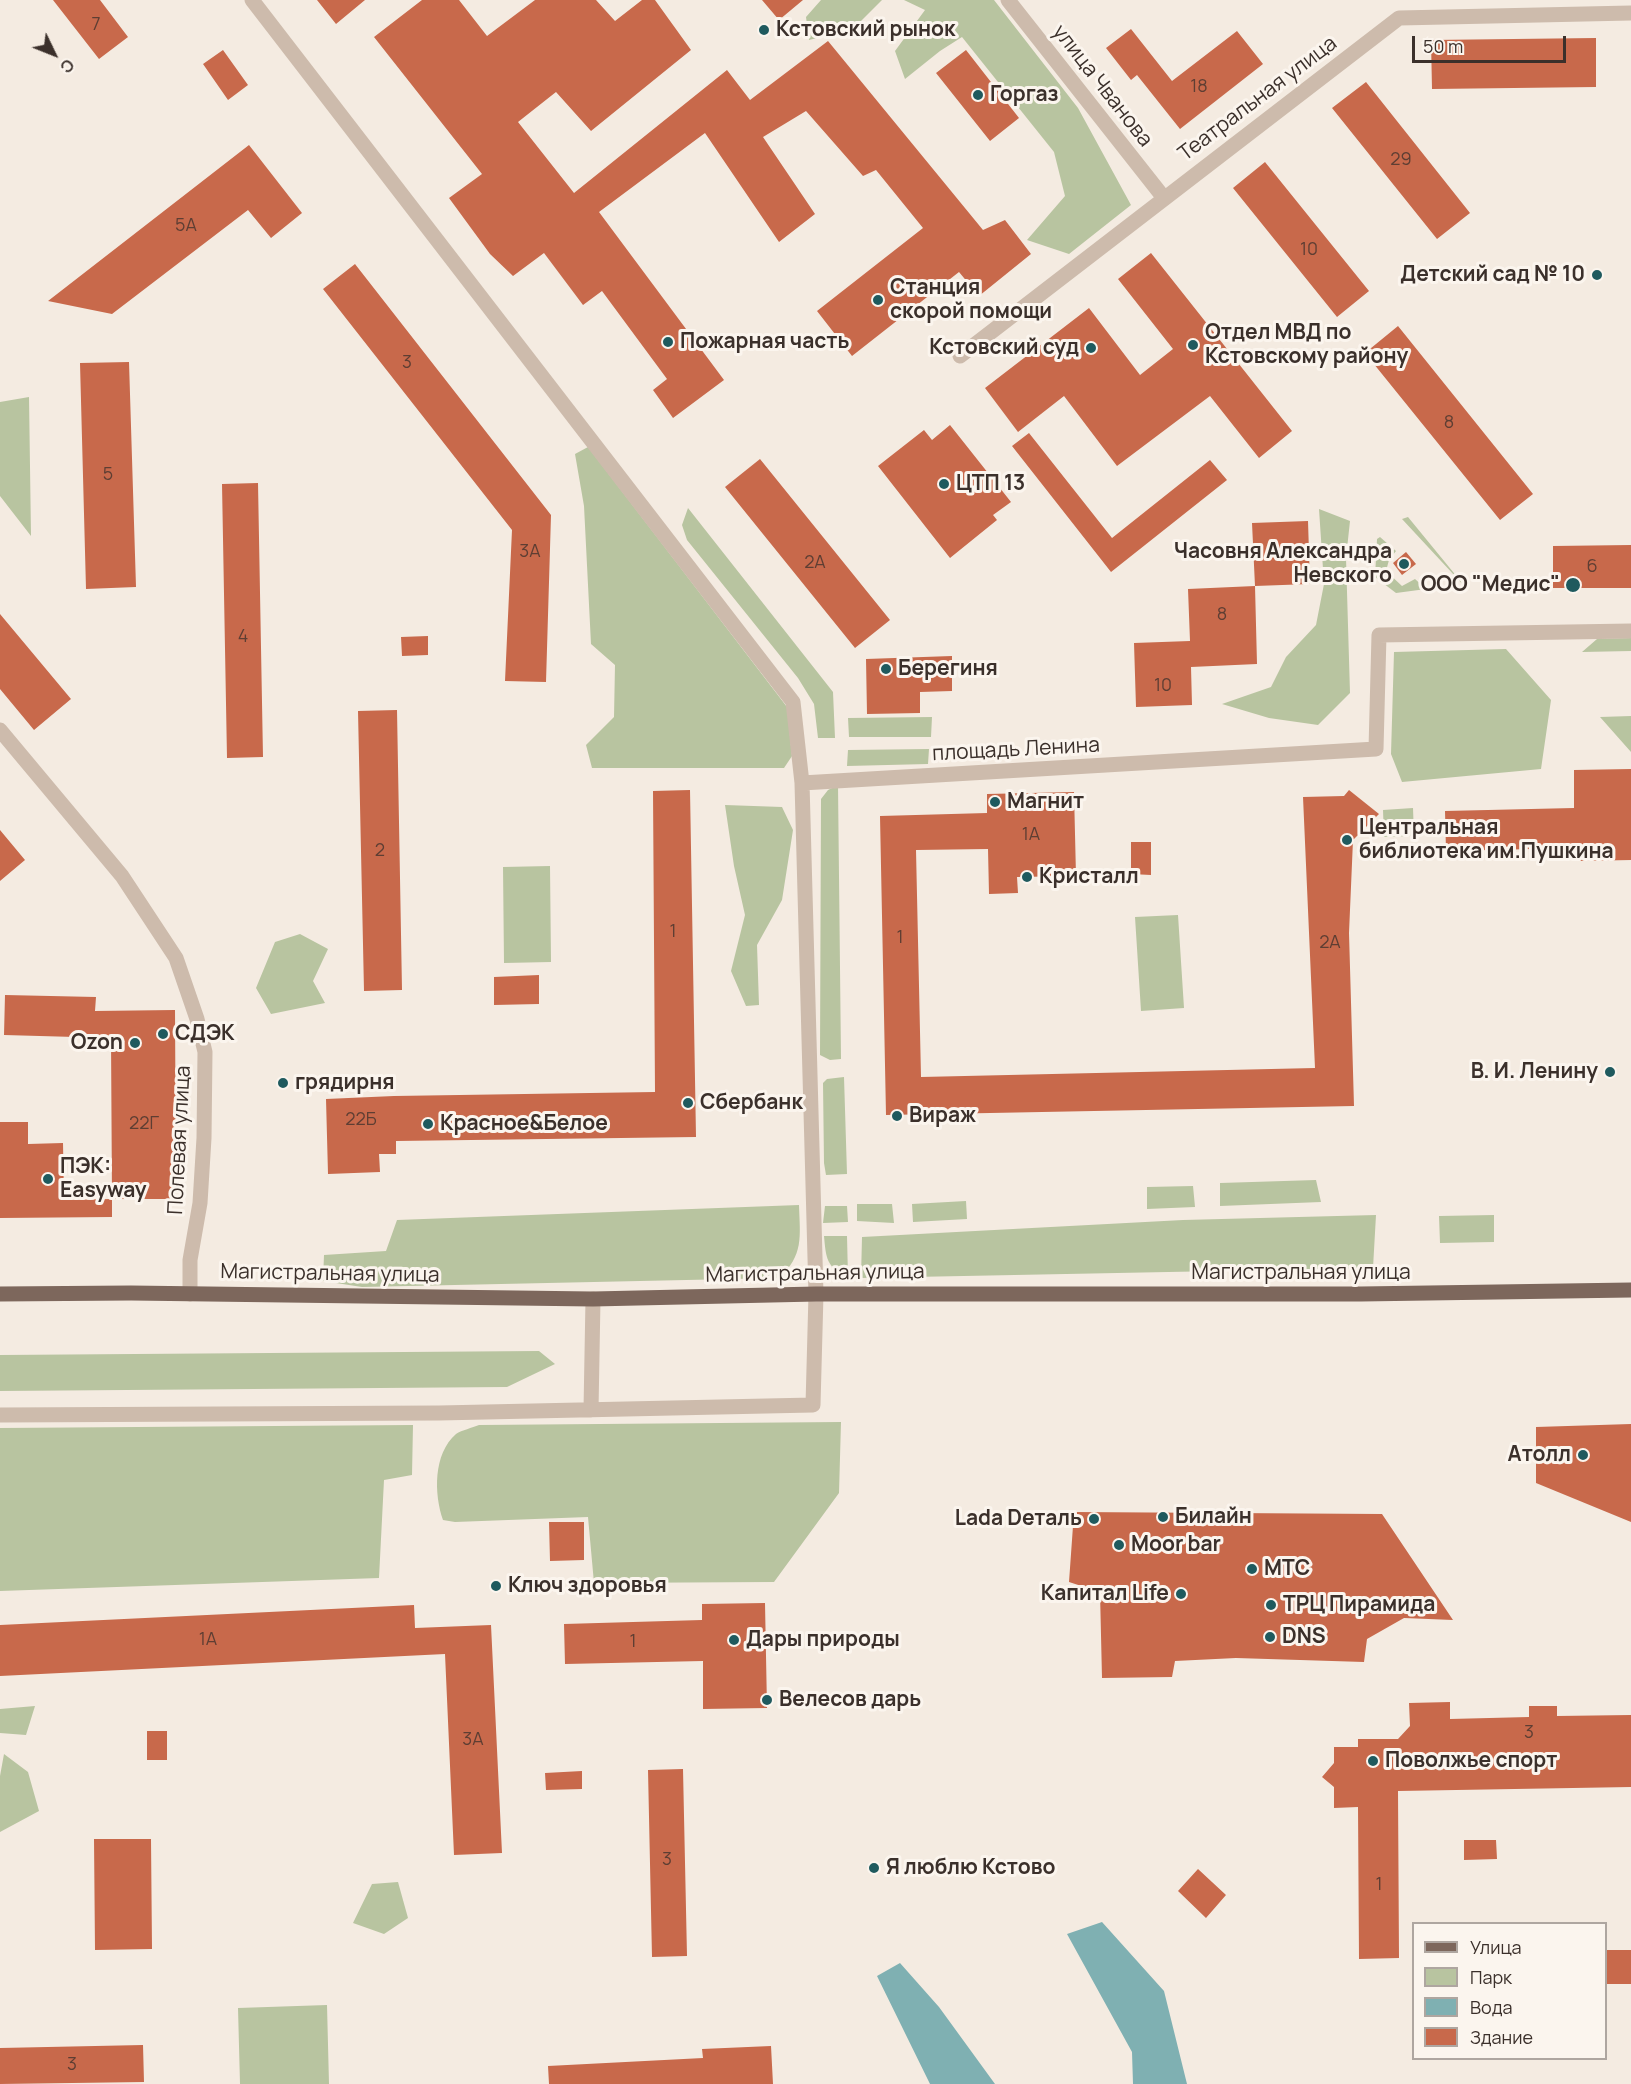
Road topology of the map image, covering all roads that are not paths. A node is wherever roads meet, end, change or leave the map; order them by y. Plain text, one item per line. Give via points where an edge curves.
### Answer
1 (252, 0) edge
2 (1008, 0) edge
3 (1631, 13) edge
4 (1164, 198) junction
5 (960, 356) dead end
6 (1631, 631) edge
7 (0, 730) edge
8 (802, 783) junction
9 (1631, 1290) edge
10 (0, 1294) edge
11 (190, 1294) junction
12 (816, 1294) junction
13 (593, 1299) junction
14 (591, 1410) junction
15 (0, 1414) edge

1 - 8 street via 793,702
2 - 4 street, улица Чванова
3 - 4 street, Театральная улица via 1399,18
4 - 5 street, Театральная улица
6 - 8 street, площадь Ленина via 1379,635 1376,749
7 - 11 street, Полевая улица via 122,876 176,958 197,1019 205,1052 204,1138 200,1203 190,1260
8 - 12 street
9 - 12 main road, Магистральная улица
10 - 11 main road, Магистральная улица
11 - 13 main road, Магистральная улица
12 - 13 main road, Магистральная улица
12 - 14 street via 813,1405
13 - 14 street
14 - 15 street

